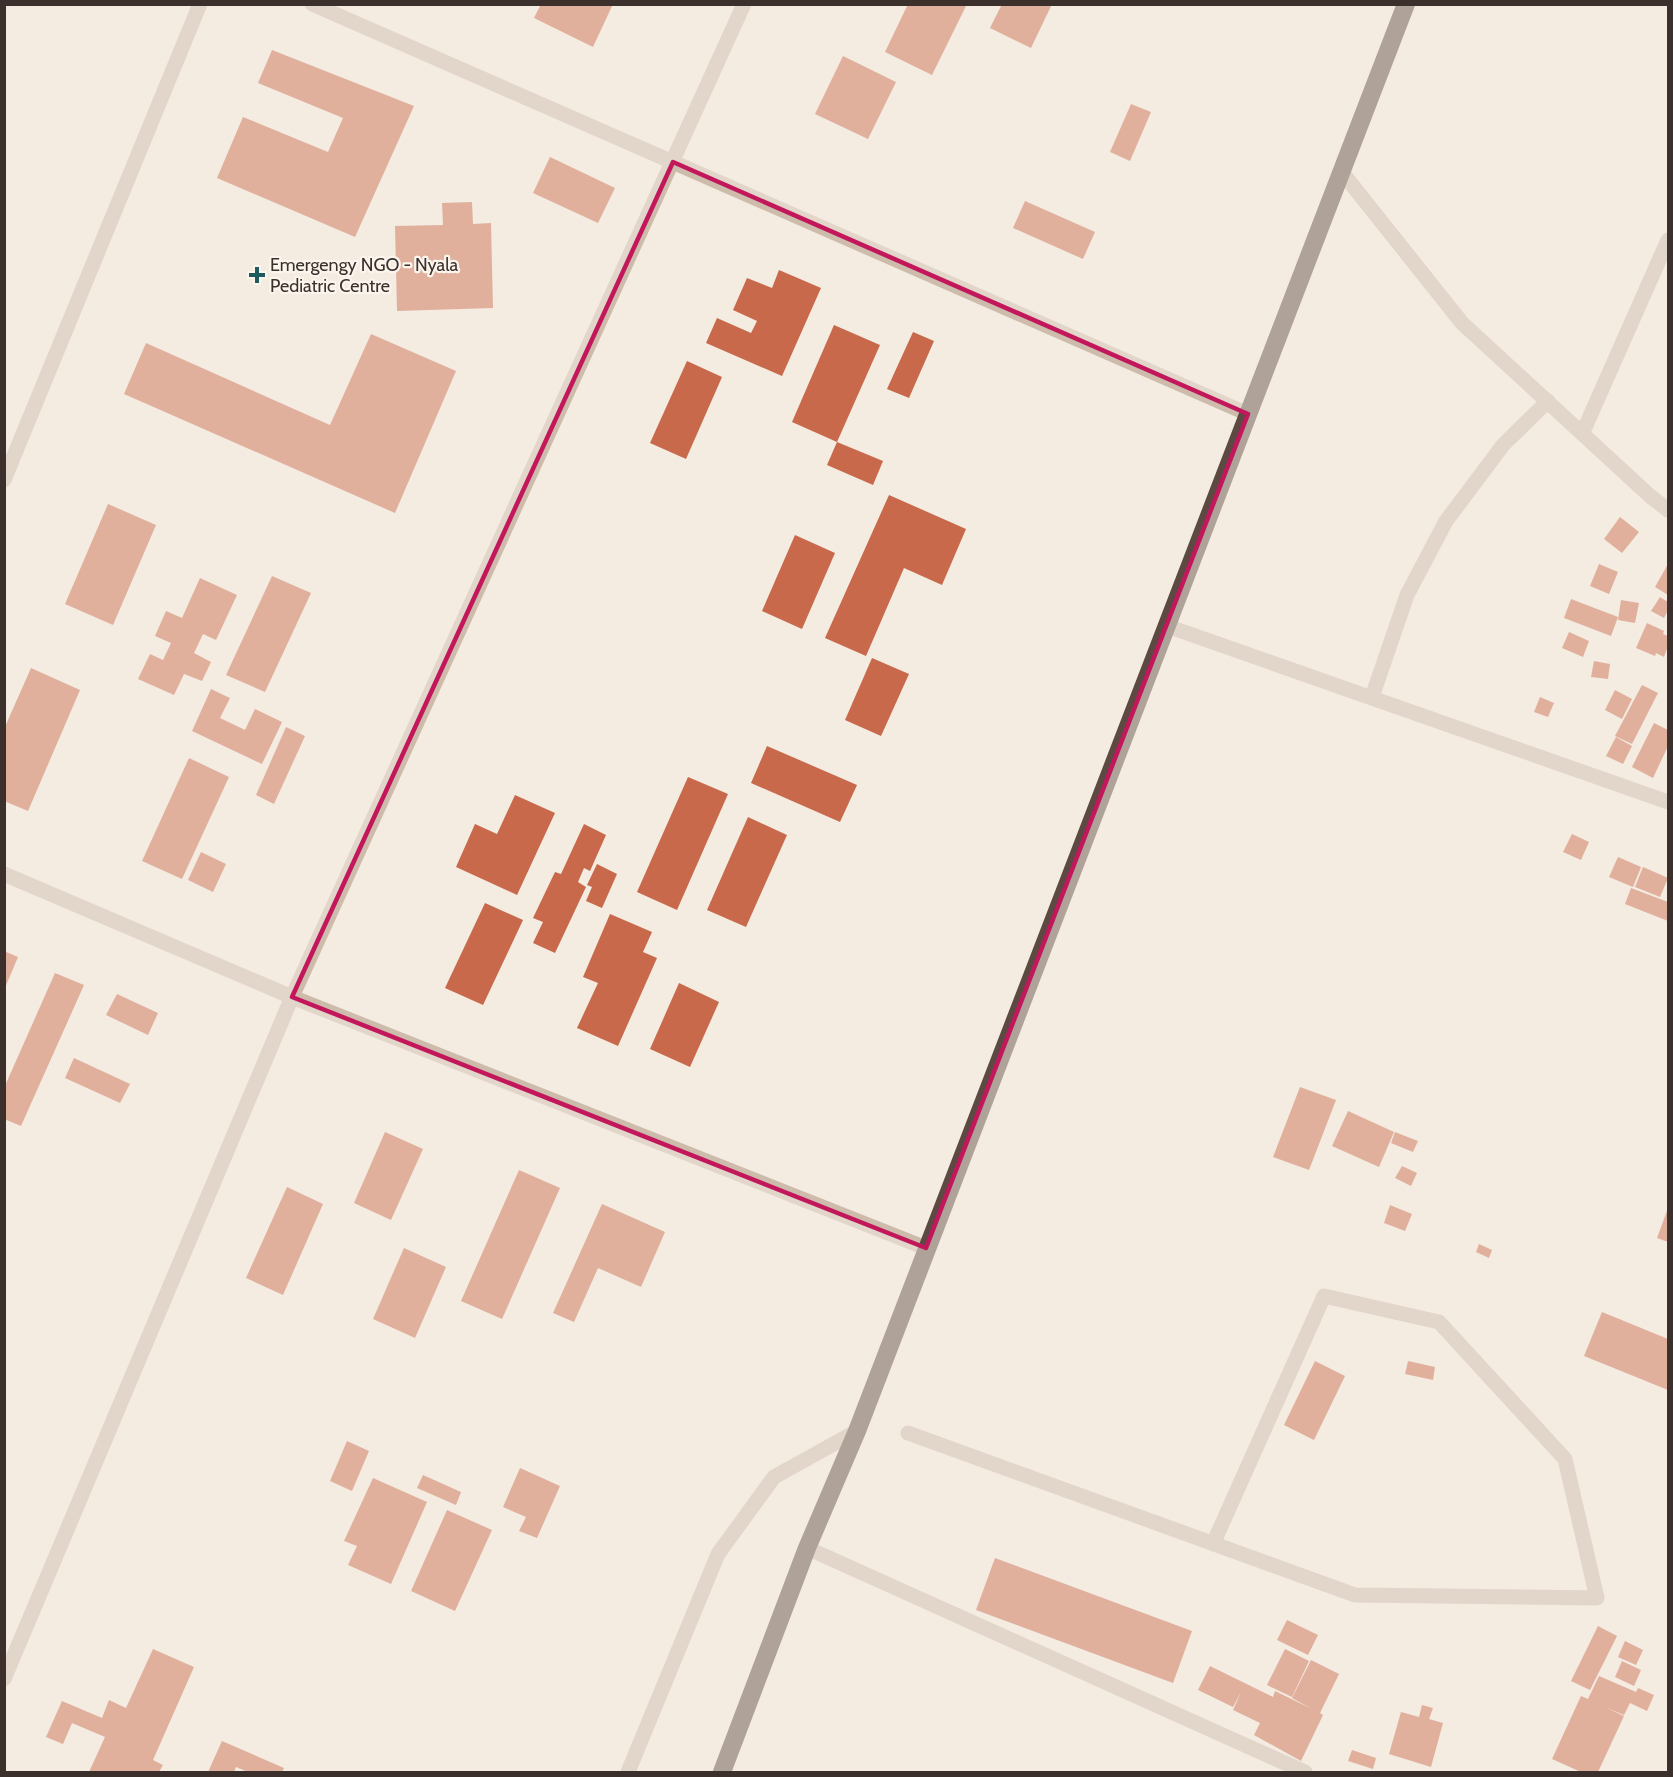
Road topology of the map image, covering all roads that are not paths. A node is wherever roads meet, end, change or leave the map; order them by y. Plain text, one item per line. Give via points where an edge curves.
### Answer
1 (200, 4) edge
2 (312, 4) edge
3 (744, 4) edge
4 (1406, 4) edge
5 (673, 162) junction
6 (1341, 171) junction
7 (1668, 240) edge
8 (1548, 401) junction
9 (1248, 414) junction
10 (1583, 432) junction
11 (4, 480) edge
12 (1668, 510) edge
13 (1167, 626) junction
14 (1372, 697) junction
15 (1668, 802) edge
16 (4, 874) edge
17 (292, 997) junction
18 (926, 1248) junction
19 (857, 1431) junction
20 (908, 1433) dead end
21 (1213, 1544) junction
22 (807, 1548) junction
23 (4, 1679) edge
24 (628, 1773) edge
25 (723, 1773) edge
26 (1305, 1773) edge

1 - 11 street
2 - 5 street
3 - 5 street
4 - 6 highway
5 - 9 street
5 - 17 street
6 - 8 street via 1462,323
6 - 9 highway
7 - 10 street
8 - 10 street
8 - 14 street via 1503,445 1446,521 1407,595
9 - 13 highway
10 - 12 street
13 - 14 street
13 - 18 highway
14 - 15 street
16 - 17 street
17 - 18 street
17 - 23 street
18 - 19 highway
19 - 22 highway
19 - 24 street via 774,1477 718,1554
20 - 21 street
21 - 21 street via 1356,1595 1597,1598 1565,1459 1439,1322 1324,1296
22 - 25 highway
22 - 26 street

